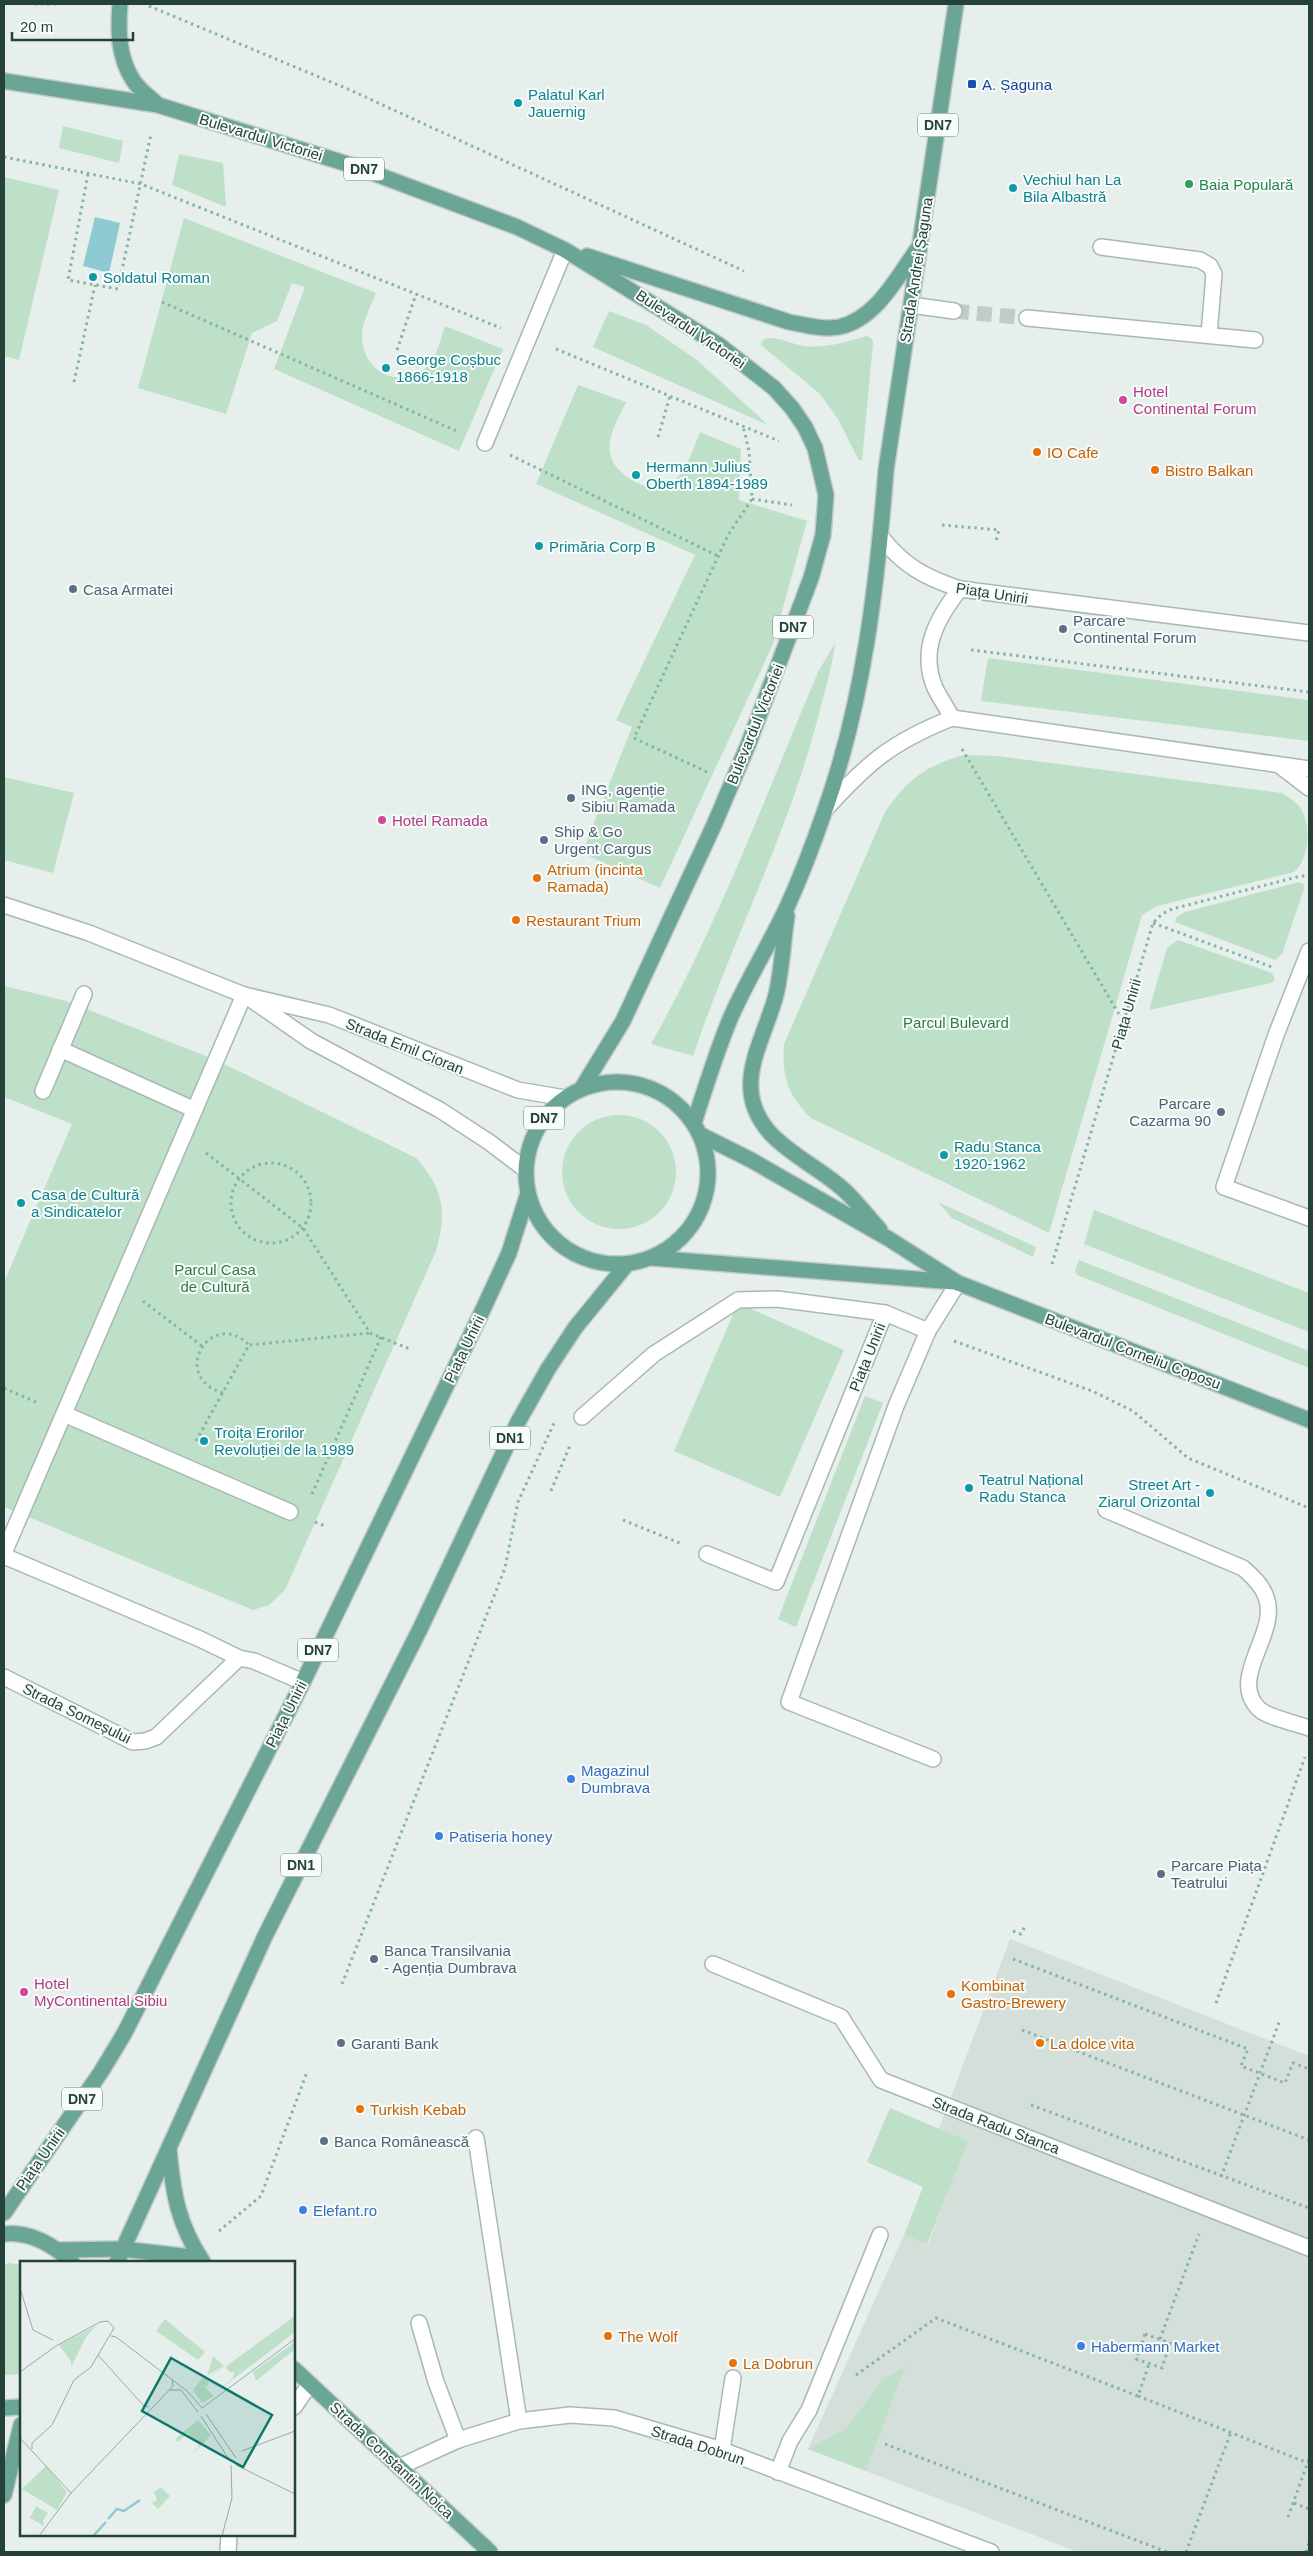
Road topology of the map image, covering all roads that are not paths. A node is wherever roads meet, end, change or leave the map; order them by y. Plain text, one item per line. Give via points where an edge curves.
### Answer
1 (120, 4) edge
2 (956, 4) edge
3 (4, 81) edge
4 (158, 105) junction
5 (920, 245) junction
6 (1101, 247) dead end
7 (565, 250) junction
8 (911, 305) junction
9 (954, 311) tunnel mouth
10 (1027, 318) tunnel mouth
11 (1209, 335) junction
12 (1255, 340) dead end
13 (485, 443) road end
14 (881, 537) junction
15 (960, 589) junction
16 (1309, 634) edge
17 (958, 718) junction
18 (1278, 764) junction
19 (1309, 770) edge
20 (1309, 788) edge
21 (825, 810) junction
22 (788, 904) junction
23 (4, 905) edge
24 (1309, 951) edge
25 (84, 994) dead end
26 (244, 995) junction
27 (60, 1049) junction
28 (582, 1088) junction
29 (43, 1091) dead end
30 (565, 1098) junction
31 (195, 1110) junction
32 (697, 1129) junction
33 (526, 1170) junction
34 (528, 1193) junction
35 (1309, 1218) edge
36 (889, 1239) junction
37 (652, 1258) junction
38 (628, 1264) junction
39 (958, 1283) junction
40 (885, 1313) junction
41 (928, 1331) junction
42 (64, 1414) junction
43 (582, 1417) road end
44 (1309, 1420) edge
45 (1106, 1510) dead end
46 (290, 1512) dead end
47 (4, 1554) edge
48 (707, 1554) road end
49 (239, 1658) junction
50 (4, 1677) edge
51 (303, 1682) junction
52 (1309, 1728) edge
53 (933, 1759) dead end
54 (713, 1964) dead end
55 (476, 2138) dead end
56 (169, 2148) junction
57 (4, 2212) edge
58 (4, 2234) edge
59 (880, 2236) dead end
60 (1309, 2248) edge
61 (59, 2250) junction
62 (120, 2256) edge
63 (201, 2260) edge
64 (71, 2261) edge
65 (419, 2323) dead end
66 (295, 2370) edge
67 (733, 2378) dead end
68 (310, 2384) junction
69 (295, 2405) edge
70 (20, 2407) edge
71 (4, 2408) edge
72 (519, 2421) junction
73 (20, 2429) edge
74 (458, 2440) junction
75 (722, 2450) junction
76 (398, 2467) junction
77 (778, 2472) junction
78 (4, 2495) edge
79 (229, 2536) edge
80 (228, 2552) edge
81 (490, 2552) edge
82 (991, 2552) edge

1 - 4 main road, DN7 via 119,39 125,65 133,82
2 - 5 main road, Strada Andrei Șaguna / DN7
3 - 4 main road, Bulevardul Victoriei
4 - 7 main road, Bulevardul Victoriei / DN7 via 357,167 517,227
5 - 7 main road, Bulevardul Victoriei / DN7 via 875,306 856,320 838,327 789,322
5 - 8 main road, Strada Andrei Șaguna / DN7
6 - 11 street via 1200,260 1210,266 1214,274
7 - 13 street
7 - 28 main road, Bulevardul Victoriei / DN7 via 696,329 774,388 792,408 816,448 826,495 823,534 811,578 732,783 623,1021
8 - 9 street
8 - 14 main road, Strada Andrei Șaguna / DN7 via 886,470
10 - 11 street
11 - 12 street
14 - 15 street, Piața Unirii via 911,569
14 - 21 main road, DN7 via 854,715
15 - 16 street, Piața Unirii
15 - 17 street via 940,615 929,647 929,669 935,688
17 - 18 street
17 - 21 street via 898,742 877,757
18 - 19 street
18 - 20 street
21 - 22 main road, DN7
22 - 32 main road, DN7 via 731,1018 714,1060
22 - 36 main road, Bulevardul Corneliu Coposu via 776,994 753,1060 751,1101 772,1135 844,1190
23 - 26 street, Strada Emil Cioran via 89,933
24 - 35 street via 1276,1035 1224,1187
25 - 27 street
26 - 30 street, Strada Emil Cioran via 329,1015 518,1090
26 - 31 street
26 - 33 street, Strada Emil Cioran via 311,1041 440,1110
27 - 29 street
27 - 31 street
28 - 30 main road, Piața Unirii / DN7
28 - 32 main road, Piața Unirii / DN7 via 602,1082 624,1081 644,1085 681,1107
30 - 33 main road, Piața Unirii / DN7 via 541,1122 528,1153
31 - 42 street
32 - 36 main road, Bulevardul Corneliu Coposu
32 - 37 main road, Piața Unirii / DN7 via 708,1159 708,1183 702,1207 690,1228 673,1246
33 - 34 main road, Piața Unirii / DN7
34 - 38 main road, Piața Unirii / DN7 via 535,1214 564,1248 605,1264
34 - 51 main road, Piața Unirii / DN7 via 509,1253
36 - 39 main road, Bulevardul Corneliu Coposu
37 - 38 main road, Piața Unirii / DN7
37 - 39 main road, Bulevardul Corneliu Coposu
38 - 56 main road, DN1 via 575,1328 518,1422 420,1630 265,1936
39 - 41 street
39 - 44 main road, Bulevardul Corneliu Coposu
40 - 41 street, Piața Unirii
40 - 43 street, Piața Unirii via 777,1299 738,1300 654,1354
40 - 48 street, Piața Unirii via 776,1582
41 - 53 street via 896,1406 789,1702
42 - 46 street
42 - 47 street
45 - 52 street via 1243,1568 1256,1580 1267,1598 1268,1618 1248,1681 1250,1697 1260,1710
47 - 49 street
49 - 50 street, Strada Someșului via 156,1737 133,1742
49 - 51 street
51 - 57 main road, Piața Unirii / DN7 via 124,2034
54 - 60 street, Strada Radu Stanca via 841,2018 881,2080
55 - 72 street
56 - 62 main road, DN1
56 - 63 main road via 177,2209 184,2231
58 - 61 main road via 37,2238
59 - 77 street via 809,2410 790,2441
61 - 62 main road
61 - 64 main road
62 - 63 main road
65 - 74 street via 436,2382
66 - 68 main road, Strada Constantin Noica
67 - 75 street
68 - 69 street
68 - 76 main road, Strada Constantin Noica
70 - 71 main road
72 - 74 street, Strada Dobrun
72 - 75 street, Strada Dobrun via 570,2415 614,2418
73 - 78 main road
74 - 76 street, Strada Dobrun
75 - 77 street, Strada Dobrun
76 - 81 main road, Strada Constantin Noica
77 - 82 street, Strada Dobrun
79 - 80 street

